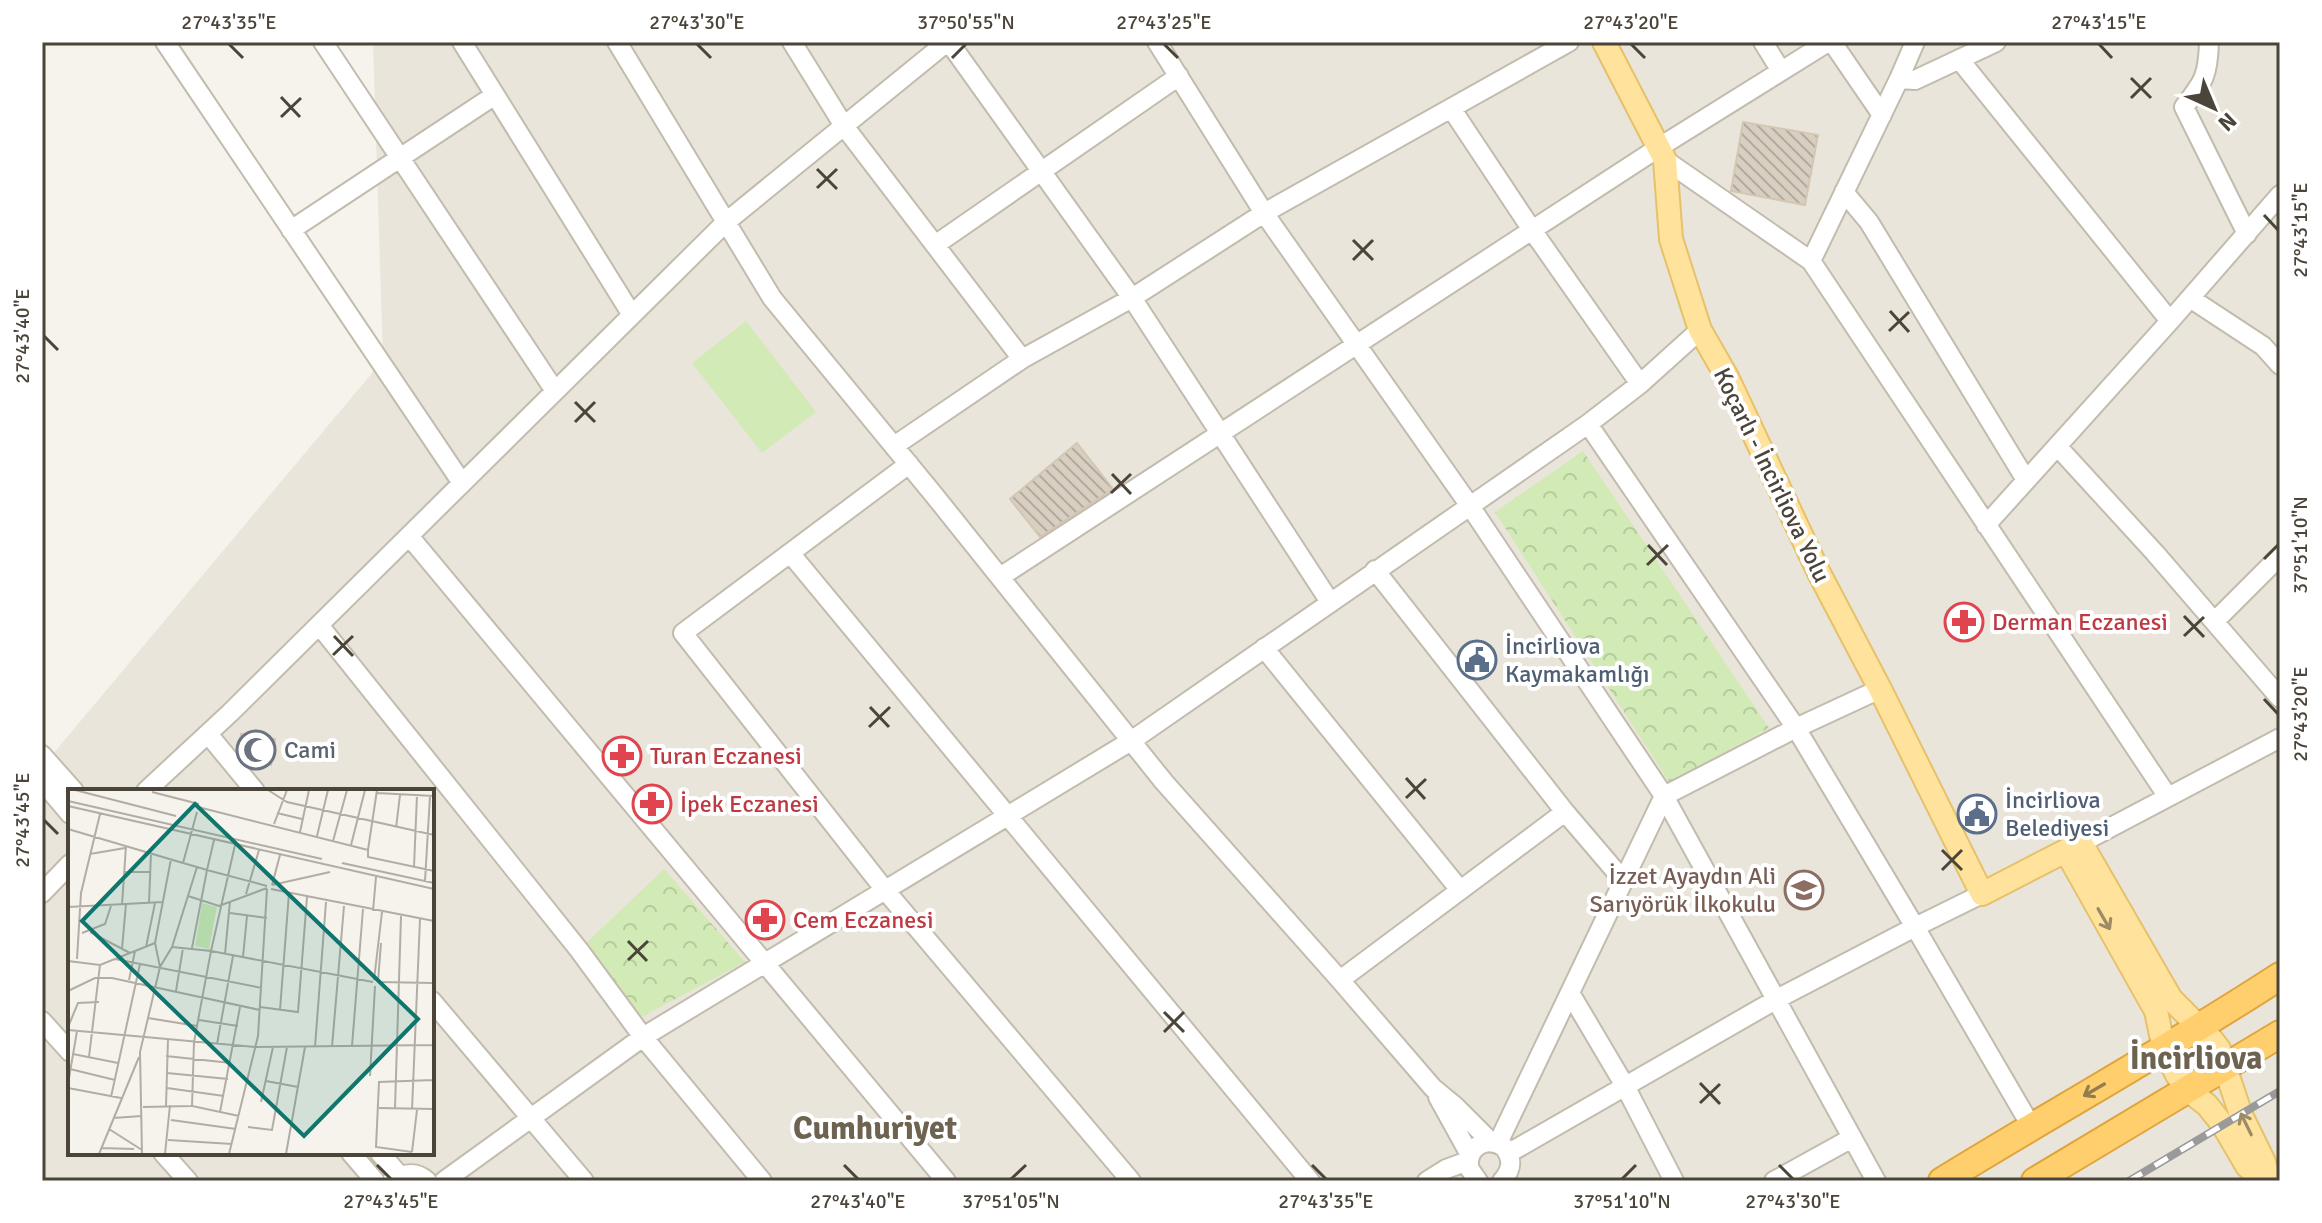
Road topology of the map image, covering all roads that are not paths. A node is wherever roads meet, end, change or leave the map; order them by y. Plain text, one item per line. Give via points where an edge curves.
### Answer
1 (165, 42) edge
2 (323, 42) edge
3 (462, 42) edge
4 (617, 42) edge
5 (792, 42) edge
6 (948, 42) edge
7 (1157, 42) edge
8 (1569, 42) edge
9 (1604, 42) edge
10 (1763, 42) edge
11 (1830, 42) edge
12 (1915, 42) edge
13 (1996, 42) edge
14 (2209, 42) edge
15 (1959, 59) junction
16 (1781, 71) junction
17 (1179, 76) junction
18 (1899, 79) junction
19 (495, 95) junction
20 (1451, 108) junction
21 (1882, 115) junction
22 (844, 126) junction
23 (1661, 154) junction
24 (401, 158) junction
25 (1040, 172) junction
26 (1844, 192) junction
27 (2280, 195) edge
28 (1264, 213) junction
29 (726, 222) junction
30 (291, 230) junction
31 (1532, 230) junction
32 (2247, 234) junction
33 (935, 245) junction
34 (1811, 261) junction
35 (1132, 298) junction
36 (2190, 298) junction
37 (632, 315) junction
38 (2170, 321) junction
39 (1700, 330) junction
40 (1357, 345) junction
41 (1022, 359) junction
42 (2280, 365) edge
43 (1640, 384) junction
44 (555, 391) junction
45 (1588, 424) junction
46 (1221, 433) junction
47 (894, 446) junction
48 (2057, 446) junction
49 (909, 464) junction
50 (2026, 480) junction
51 (462, 483) junction
52 (1470, 506) junction
53 (1986, 525) junction
54 (409, 536) junction
55 (790, 553) junction
56 (2280, 556) edge
57 (1375, 570) junction
58 (1000, 577) junction
59 (1330, 602) junction
60 (2215, 621) junction
61 (319, 625) junction
62 (1264, 648) junction
63 (1880, 689) junction
64 (2280, 698) edge
65 (1796, 728) junction
66 (208, 734) junction
67 (2280, 738) edge
68 (1131, 741) junction
69 (42, 755) edge
70 (42, 781) edge
71 (72, 789) edge
72 (148, 789) edge
73 (253, 789) edge
74 (1664, 796) junction
75 (2168, 797) junction
76 (68, 812) edge
77 (1565, 812) junction
78 (1007, 816) junction
79 (2073, 847) junction
80 (68, 866) edge
81 (1623, 880) junction
82 (885, 890) junction
83 (1460, 890) junction
84 (42, 893) edge
85 (1982, 894) junction
86 (1915, 927) junction
87 (765, 963) junction
88 (2280, 976) edge
89 (1340, 980) junction
90 (1570, 993) junction
91 (1777, 999) junction
92 (434, 1003) edge
93 (42, 1021) edge
94 (2199, 1029) junction
95 (2280, 1034) edge
96 (643, 1037) junction
97 (2164, 1049) junction
98 (68, 1050) edge
99 (2226, 1067) junction
100 (1625, 1086) junction
101 (1433, 1088) junction
102 (2188, 1090) junction
103 (530, 1118) junction
104 (2031, 1126) junction
105 (1852, 1138) junction
106 (1499, 1146) junction
107 (165, 1155) edge
108 (353, 1155) edge
109 (381, 1155) edge
110 (1469, 1158) junction
111 (396, 1178) edge
112 (188, 1181) edge
113 (375, 1181) edge
114 (427, 1181) edge
115 (444, 1181) edge
116 (584, 1181) edge
117 (762, 1181) edge
118 (946, 1181) edge
119 (1131, 1181) edge
120 (1310, 1181) edge
121 (1427, 1181) edge
122 (1476, 1181) edge
123 (1502, 1181) edge
124 (1674, 1181) edge
125 (1774, 1181) edge
126 (1876, 1181) edge
127 (1942, 1181) edge
128 (2035, 1181) edge
129 (2266, 1181) edge

1 - 30 street
2 - 24 street
3 - 19 street
4 - 29 street
5 - 22 street
6 - 22 street
6 - 25 street
7 - 17 street
8 - 20 street
9 - 23 main road, Koçarlı - İncirliova Yolu
10 - 16 street
11 - 16 street
11 - 21 street
12 - 18 street
13 - 15 street
14 - 32 street via 2207,72 2184,107
15 - 18 street via 1915,80
15 - 38 street
16 - 23 street
17 - 25 street
17 - 28 street
18 - 21 street
19 - 24 street
19 - 37 street
20 - 28 street
20 - 31 street
21 - 26 street
22 - 29 street
22 - 33 street
23 - 31 street
23 - 34 street
23 - 39 main road, Koçarlı - İncirliova Yolu via 1671,239
24 - 30 street
24 - 44 street
25 - 33 street
25 - 35 street
26 - 34 street
26 - 50 street via 1869,222
27 - 32 street
28 - 35 street
28 - 40 street
29 - 37 street
29 - 47 street via 772,298
30 - 51 street
31 - 40 street
31 - 43 street
32 - 36 street
33 - 41 street
34 - 53 street
35 - 41 street
35 - 46 street
36 - 38 street
36 - 42 street via 2263,346
37 - 44 street
38 - 48 street
39 - 43 street
39 - 63 main road, Koçarlı - İncirliova Yolu
40 - 46 street
40 - 52 street
41 - 47 street
43 - 45 street
44 - 51 street
45 - 52 street
45 - 65 street
46 - 58 street
46 - 59 street
47 - 49 street
48 - 50 street
48 - 60 street
49 - 55 street
49 - 58 street
50 - 53 street
51 - 54 street
52 - 57 street
52 - 74 street
53 - 75 street
54 - 61 street
54 - 87 street
55 - 78 street
55 - 82 street via 683,633
56 - 60 street
57 - 59 street
57 - 77 street
58 - 68 street
59 - 62 street
60 - 64 street
61 - 66 street
61 - 96 street
62 - 68 street
62 - 83 street
63 - 65 street
63 - 85 main road, Koçarlı - İncirliova Yolu
65 - 74 street
65 - 86 street
66 - 72 street
66 - 73 street
67 - 75 street
68 - 78 street
68 - 89 street
69 - 71 street
70 - 76 street
74 - 81 street
74 - 91 street
75 - 79 street
77 - 81 street
77 - 83 street
78 - 82 street
78 - 120 street
79 - 85 main road
79 - 94 main road via 2171,999
79 -> 97 main road via 2156,1011
80 - 84 street
81 - 90 street
82 - 87 street
82 - 119 street
83 - 89 street
85 - 86 street
86 - 91 street
86 - 104 street
87 - 96 street
87 - 118 street
88 - 94 highway
89 - 101 street
90 - 100 street
90 - 106 street
91 - 100 street
91 - 105 street
92 - 103 street
93 - 98 street
94 - 97 highway
94 - 99 main road via 2212,1040
95 - 99 highway
96 - 103 street
96 - 117 street
97 - 102 main road
97 -> 104 highway
99 - 102 highway
129 -> 99 main road via 2264,1162
100 - 106 street
100 - 124 street
101 - 106 street
101 - 110 street
102 - 128 highway
102 - 129 main road via 2207,1105 2247,1166
103 - 115 street
103 - 116 street
104 - 127 highway
105 - 125 street
105 - 126 street
106 - 110 street via 1478,1145
106 - 123 street via 1511,1168
107 - 112 street
108 - 113 street
109 - 111 street
110 - 121 street
110 - 122 street
111 - 114 street via 415,1174

